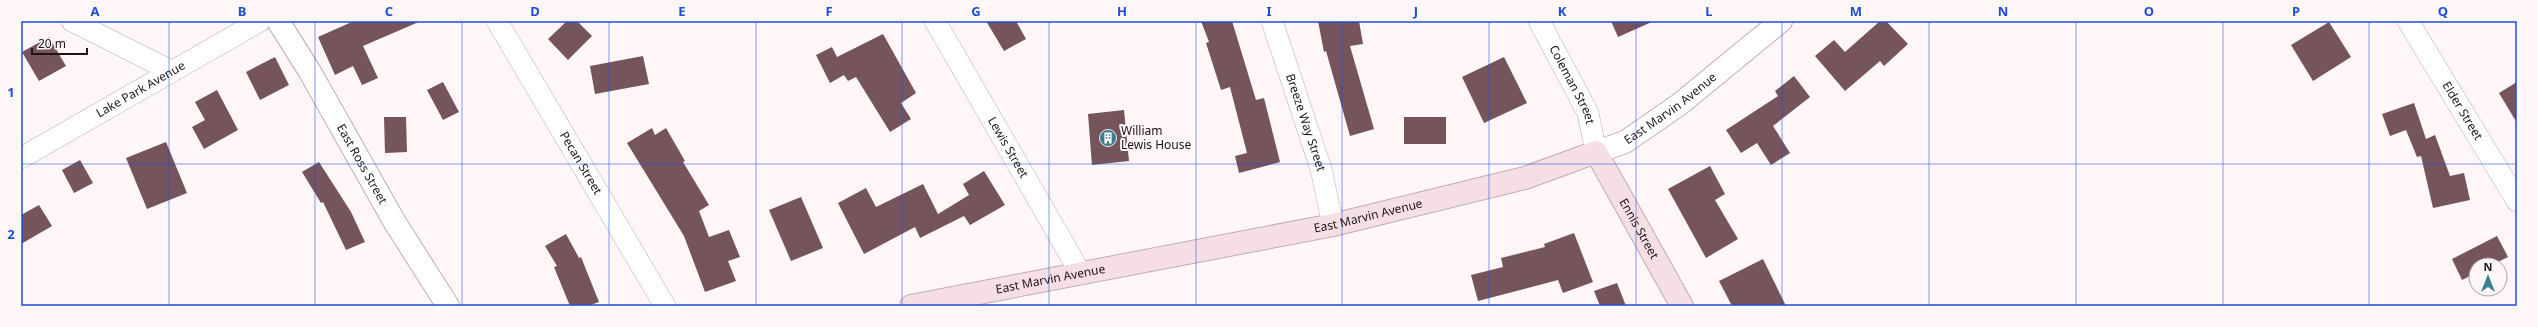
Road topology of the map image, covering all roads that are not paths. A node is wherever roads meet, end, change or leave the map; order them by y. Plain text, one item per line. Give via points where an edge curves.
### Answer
1 (72, 21) edge
2 (260, 21) edge
3 (278, 21) edge
4 (497, 21) edge
5 (935, 21) edge
6 (1272, 21) edge
7 (1539, 21) edge
8 (1781, 21) edge
9 (2408, 21) edge
10 (171, 71) junction
11 (1596, 152) junction
12 (21, 158) edge
13 (2517, 201) edge
14 (1333, 225) junction
15 (1080, 274) junction
16 (448, 306) edge
17 (664, 306) edge
18 (911, 306) edge
19 (1682, 306) edge

1 - 10 street
2 - 10 street, Lake Park Avenue
3 - 16 street, East Ross Street via 310,72 394,221
4 - 17 street, Pecan Street
5 - 15 street, Lewis Street
6 - 14 street, Breeze Way Street via 1321,169
7 - 11 street, Coleman Street via 1585,106
8 - 11 street, East Marvin Avenue via 1680,104 1625,142
9 - 13 street, Elder Street
10 - 12 street, Lake Park Avenue
11 - 14 main road, East Marvin Avenue via 1525,178
11 - 19 main road, Ennis Street
14 - 15 main road, East Marvin Avenue
15 - 18 main road, East Marvin Avenue

